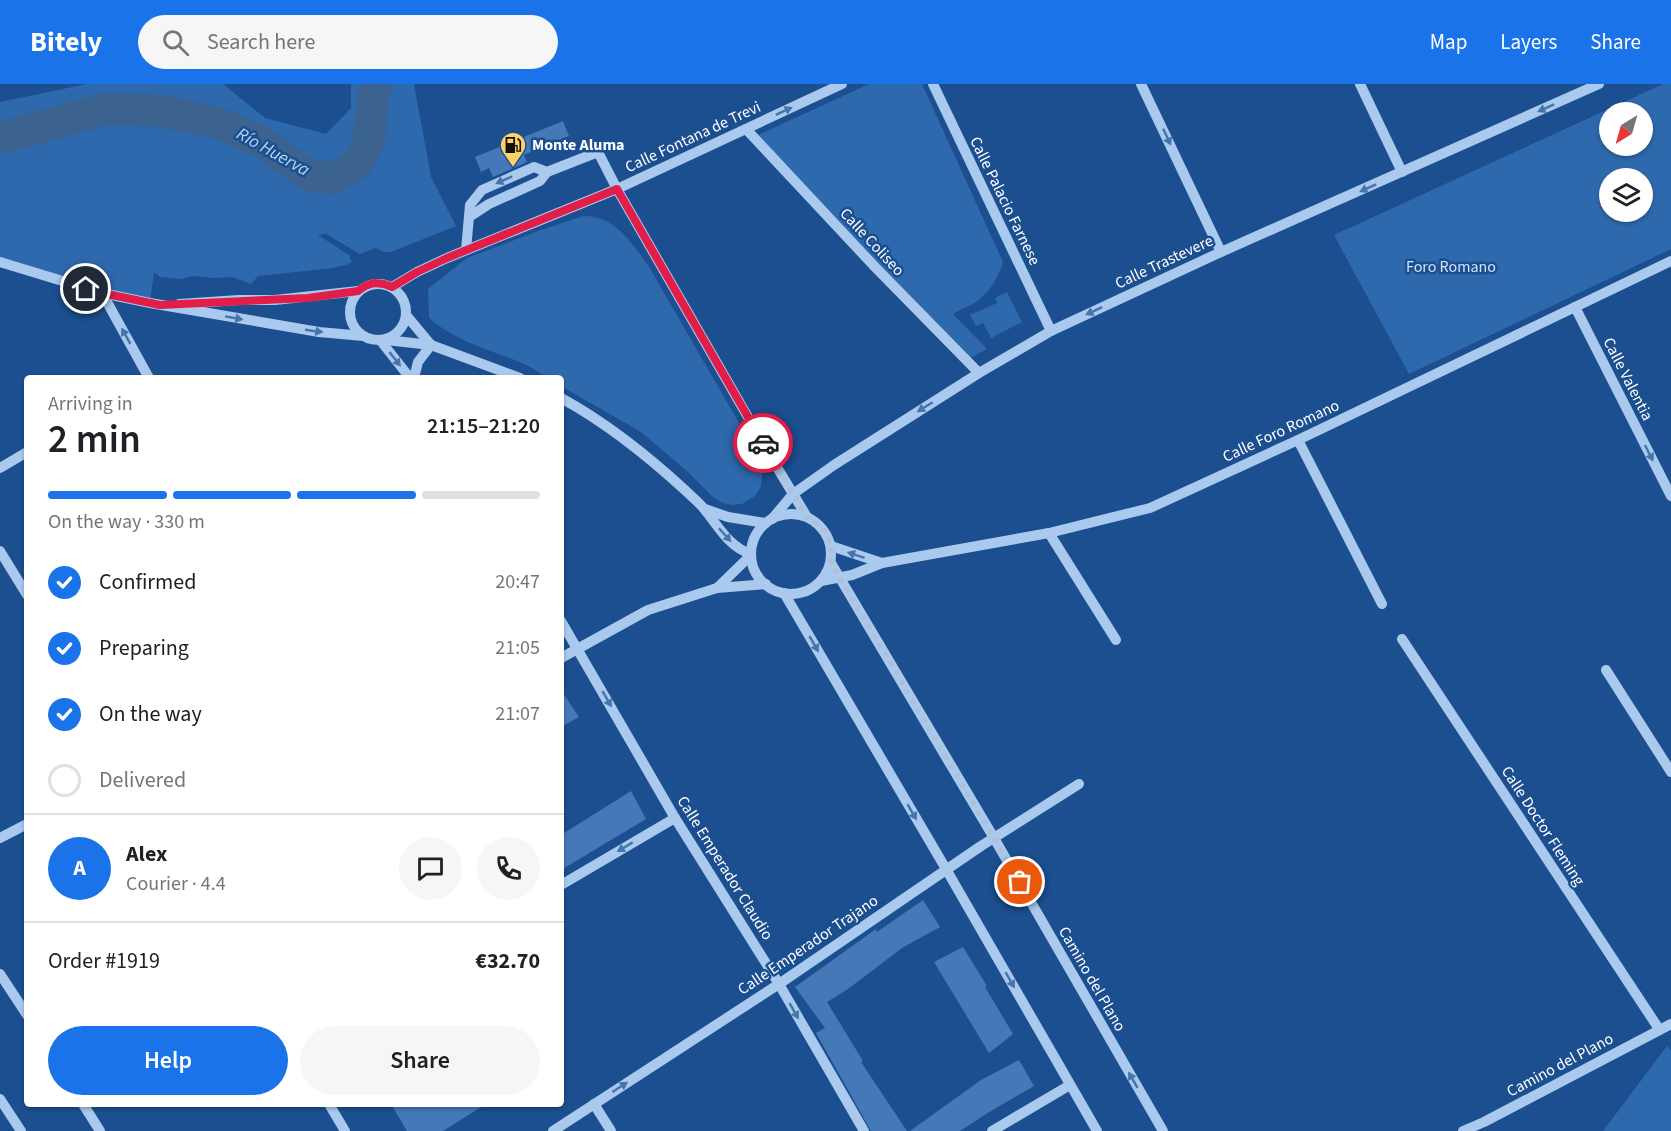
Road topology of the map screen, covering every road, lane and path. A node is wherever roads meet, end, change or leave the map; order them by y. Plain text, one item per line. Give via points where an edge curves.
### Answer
1 (842, 84) edge
2 (933, 84) edge
3 (1142, 84) edge
4 (1360, 84) edge
5 (1570, 84) edge
6 (1599, 84) edge
7 (1575, 95) junction
8 (746, 129) junction
9 (547, 171) junction
10 (1402, 172) junction
11 (617, 189) junction
12 (469, 217) junction
13 (466, 250) junction
14 (1221, 252) junction
15 (1671, 261) edge
16 (0, 262) edge
17 (392, 287) junction
18 (358, 291) junction
19 (102, 293) junction
20 (160, 305) junction
21 (1575, 308) junction
22 (406, 315) junction
23 (1051, 331) junction
24 (363, 336) junction
25 (381, 340) junction
26 (431, 345) junction
27 (979, 373) junction
28 (147, 375) edge
29 (408, 375) edge
30 (415, 375) edge
31 (512, 375) edge
32 (564, 400) edge
33 (1298, 440) junction
34 (24, 454) edge
35 (0, 468) edge
36 (793, 494) junction
37 (1671, 496) edge
38 (704, 509) junction
39 (807, 517) junction
40 (768, 521) junction
41 (1049, 534) junction
42 (831, 546) junction
43 (0, 551) edge
44 (751, 554) junction
45 (831, 563) junction
46 (882, 563) junction
47 (4, 568) edge
48 (841, 579) junction
49 (821, 581) junction
50 (766, 584) junction
51 (717, 588) junction
52 (24, 591) edge
53 (784, 593) junction
54 (1382, 604) dead end
55 (564, 626) edge
56 (1402, 639) dead end
57 (1116, 640) dead end
58 (578, 649) junction
59 (564, 656) edge
60 (1606, 670) dead end
61 (1671, 772) edge
62 (1079, 784) dead end
63 (675, 818) junction
64 (24, 826) edge
65 (0, 838) edge
66 (994, 838) junction
67 (946, 869) junction
68 (564, 883) edge
69 (0, 974) edge
70 (779, 984) junction
71 (24, 1010) edge
72 (1671, 1024) edge
73 (1659, 1029) junction
74 (1070, 1085) junction
75 (0, 1098) edge
76 (594, 1104) junction
77 (85, 1107) edge
78 (330, 1107) edge
79 (21, 1131) edge
80 (100, 1131) edge
81 (345, 1131) edge
82 (553, 1131) edge
83 (610, 1131) edge
84 (864, 1131) edge
85 (992, 1131) edge
86 (1097, 1131) edge
87 (1163, 1131) edge
88 (1463, 1131) edge

8 -> 1 street, Calle Fontana de Trevi
2 - 23 street, Calle Palacio Farnese
3 -> 14 street
4 - 10 street
5 - 7 street
6 - 7 street, Calle Trastevere
7 -> 10 street, Calle Trastevere
8 - 11 street, Calle Fontana de Trevi
8 - 27 street, Calle Coliseo
9 - 11 street via 598,152
9 - 12 street via 540,181
9 -> 12 street via 534,167 482,190 470,205
10 -> 14 street, Calle Trastevere
11 - 13 street, Calle Fontana de Trevi
11 - 36 street
12 - 13 street
13 - 17 street, Calle Fontana de Trevi
14 -> 23 street, Calle Trastevere
15 - 21 street, Calle Foro Romano
16 - 19 street
17 - 18 street via 374,283
17 - 22 street via 403,299
18 - 20 street via 275,300
18 - 24 street via 350,315
19 - 20 street
28 -> 19 street
20 -> 24 street
21 - 33 street, Calle Foro Romano
21 -> 37 street, Calle Valentia
22 - 25 street via 399,331
22 - 26 street
23 - 27 street, Calle Trastevere
24 - 25 street
25 - 26 street
25 -> 29 street
26 - 30 street via 418,362
26 - 31 street
27 -> 36 street, Calle Trastevere
32 - 38 street via 637,449
33 - 41 street, Calle Foro Romano via 1150,508
33 - 54 street
34 - 35 street
36 - 39 street
36 - 40 street, Calle Trastevere
38 - 40 street via 728,517
38 -> 44 street via 736,547
39 - 40 street via 789,513
39 - 42 street via 823,529
40 - 44 street via 755,537
41 - 46 street, Calle Foro Romano
41 - 57 street
42 - 45 street
46 -> 42 street, Calle Foro Romano
43 - 47 street
44 - 50 street via 755,572
44 - 51 street
45 - 48 street, Camino del Plano
45 - 49 street
46 - 48 street, Calle Foro Romano
47 - 52 street
48 - 49 street, Calle Foro Romano
48 - 66 street, Camino del Plano
49 - 53 street via 808,591
50 - 51 street
50 - 53 street
51 - 58 street via 648,610
53 -> 67 street
55 - 58 street, Calle Emperador Claudio
56 - 73 street, Calle Doctor Fleming
58 - 59 street
58 -> 63 street, Calle Emperador Claudio
60 - 61 street
62 - 66 street, Calle Emperador Trajano
63 -> 68 street
63 - 70 street, Calle Emperador Claudio
64 - 65 street
66 - 67 street, Calle Emperador Trajano
87 -> 66 street, Camino del Plano
67 - 70 street, Calle Emperador Trajano
67 -> 74 street
69 - 71 street
76 -> 70 street, Calle Emperador Trajano
70 -> 84 street, Calle Emperador Claudio
72 - 73 street, Camino del Plano
73 - 88 street, Camino del Plano
74 - 85 street
74 - 86 street
75 - 79 street
76 - 82 street, Calle Emperador Trajano
76 - 83 street
77 - 80 street
78 - 81 street

